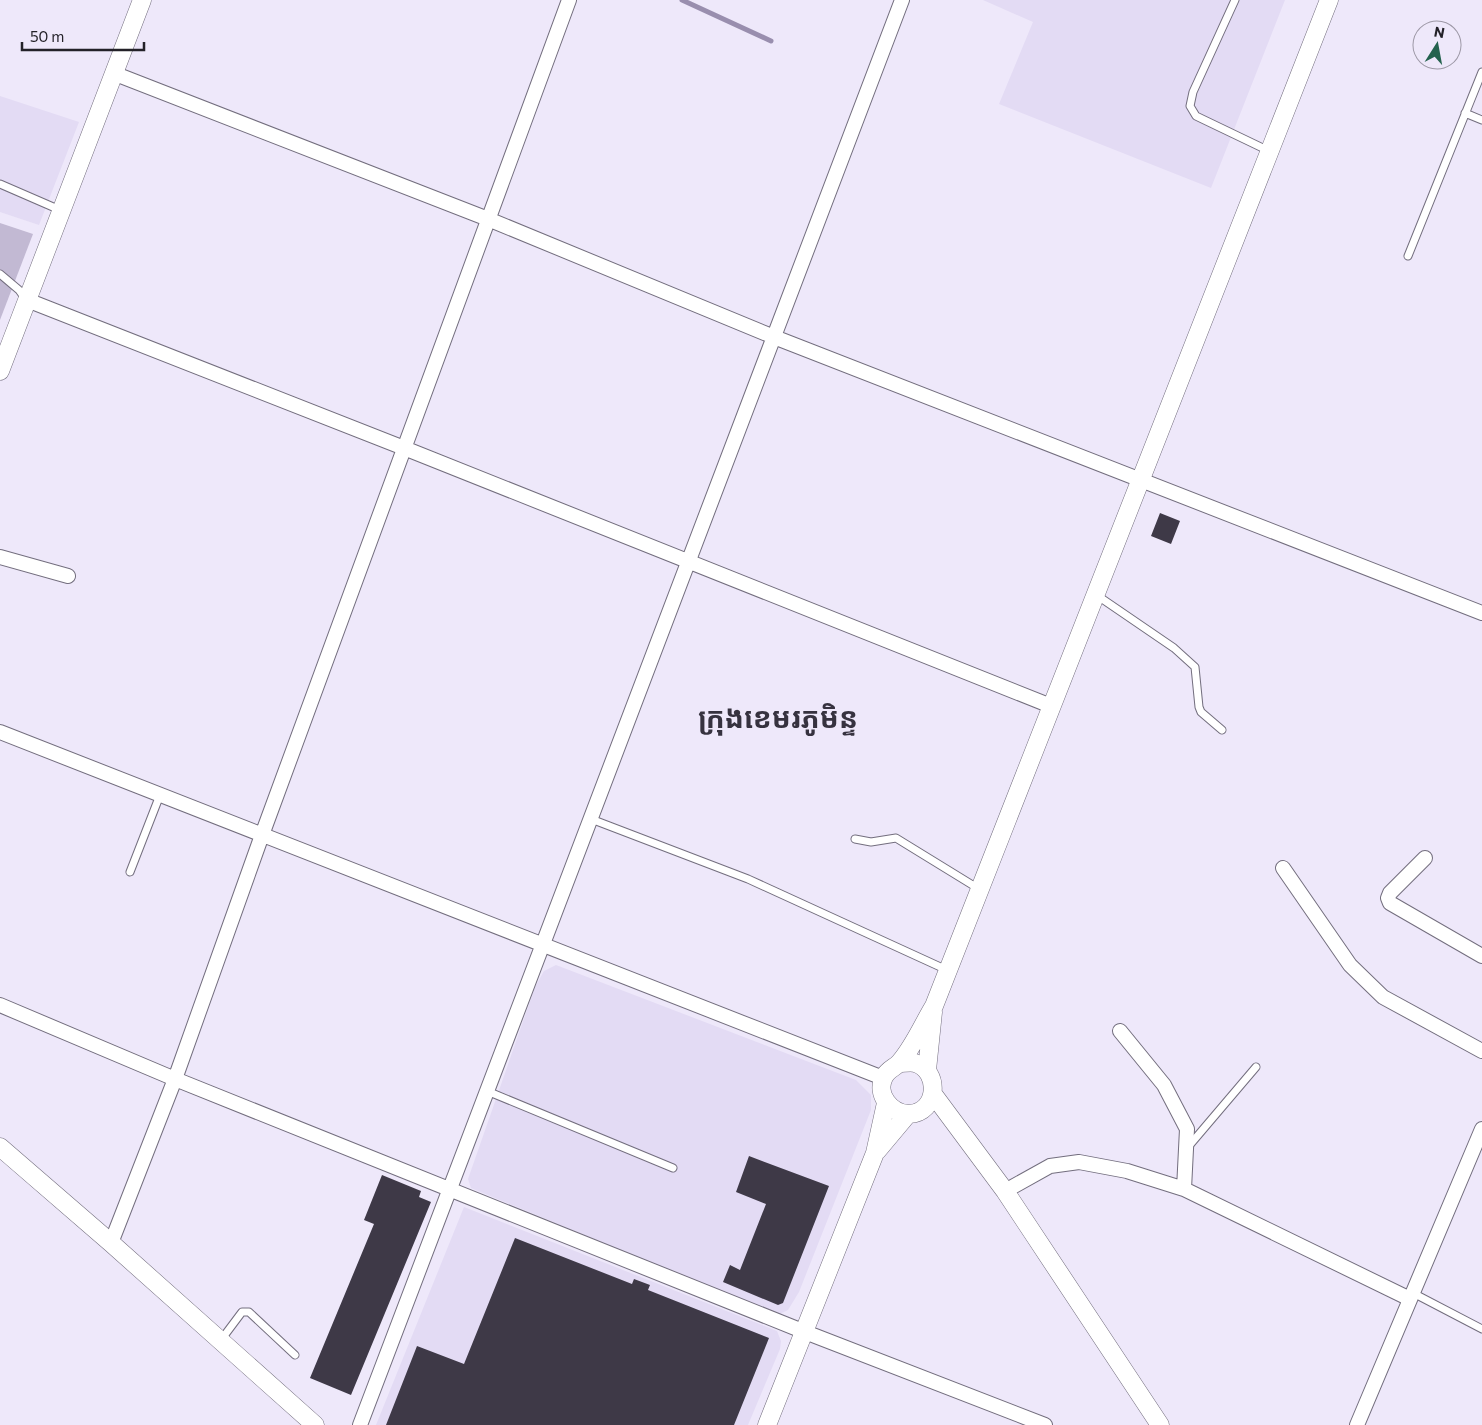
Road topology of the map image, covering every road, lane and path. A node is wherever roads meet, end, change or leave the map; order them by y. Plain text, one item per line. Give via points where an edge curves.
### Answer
1 (142, 0) edge
2 (569, 0) edge
3 (902, 0) edge
4 (1235, 0) edge
5 (1329, 0) edge
6 (1482, 72) edge
7 (113, 73) junction
8 (1465, 113) junction
9 (1482, 120) edge
10 (1270, 151) junction
11 (0, 184) edge
12 (61, 210) junction
13 (488, 219) junction
14 (1408, 256) dead end
15 (0, 274) edge
16 (27, 300) junction
17 (774, 337) junction
18 (0, 371) edge
19 (404, 448) junction
20 (1140, 479) junction
21 (0, 558) edge
22 (689, 561) junction
23 (68, 576) dead end
24 (1095, 594) junction
25 (1482, 613) edge
26 (1051, 706) junction
27 (1222, 730) dead end
28 (0, 732) edge
29 (160, 795) junction
30 (591, 819) junction
31 (262, 835) junction
32 (855, 839) dead end
33 (1425, 858) dead end
34 (1283, 868) dead end
35 (130, 872) dead end
36 (979, 889) junction
37 (543, 946) junction
38 (1482, 956) edge
39 (947, 970) junction
40 (0, 1005) edge
41 (934, 1006) junction
42 (1120, 1031) dead end
43 (1482, 1051) edge
44 (900, 1063) junction
45 (1256, 1067) dead end
46 (927, 1070) junction
47 (883, 1078) junction
48 (175, 1079) junction
49 (488, 1091) junction
50 (933, 1094) junction
51 (886, 1103) junction
52 (914, 1112) junction
53 (954, 1121) junction
54 (1482, 1129) edge
55 (0, 1148) edge
56 (1188, 1148) junction
57 (875, 1154) junction
58 (673, 1168) dead end
59 (450, 1188) junction
60 (1184, 1189) junction
61 (1005, 1191) junction
62 (111, 1243) junction
63 (1411, 1296) junction
64 (1482, 1329) edge
65 (804, 1332) junction
66 (221, 1341) junction
67 (295, 1355) dead end
68 (315, 1425) edge
69 (360, 1425) edge
70 (767, 1425) edge
71 (1046, 1425) edge
72 (1160, 1425) edge
73 (1358, 1425) edge

1 - 7 street
2 - 13 street
3 - 17 street
4 - 10 lane via 1193,92 1190,106 1196,116
5 - 10 street
6 - 8 lane
7 - 12 street
7 - 13 street
8 - 9 lane
8 - 14 lane
10 - 20 street
11 - 12 lane
12 - 16 street
13 - 17 street
13 - 19 street
15 - 16 lane
16 - 18 street
16 - 19 street
17 - 20 street
17 - 22 street
19 - 22 street
19 - 31 street
20 - 24 street
20 - 25 street
21 - 23 street
22 - 26 street
22 - 30 street
24 - 26 street
24 - 27 lane via 1174,648 1195,667 1201,712
26 - 36 street
28 - 29 street
29 - 31 street
29 - 35 lane
30 - 37 street
30 - 39 lane via 748,879
31 - 37 street
31 - 48 street
32 - 36 lane via 871,842 896,838
33 - 38 street via 1390,894 1390,903
34 - 43 street via 1350,965 1384,997
36 - 39 street
37 - 47 street
37 - 49 street
39 - 41 street
40 - 48 street
41 - 44 street
41 - 46 street
42 - 56 street via 1164,1085 1187,1129
44 - 46 street via 914,1063
44 - 47 street via 890,1068
45 - 56 lane
46 - 50 street via 934,1086
47 - 51 street via 881,1086
48 - 59 street
48 - 62 street
49 - 58 lane
49 - 59 street
50 - 52 street via 928,1104
50 - 53 street
51 - 52 street via 896,1111
51 - 57 street
52 - 53 street
52 - 57 street
53 - 61 street
54 - 63 street
55 - 62 street
56 - 60 street
57 - 65 street
59 - 65 street
59 - 69 street
60 - 61 street via 1127,1171 1079,1162 1050,1166
60 - 63 street
61 - 72 street
62 - 66 street
63 - 64 lane
63 - 73 street
65 - 70 street
65 - 71 street
66 - 67 lane via 242,1312 249,1312
66 - 68 street

